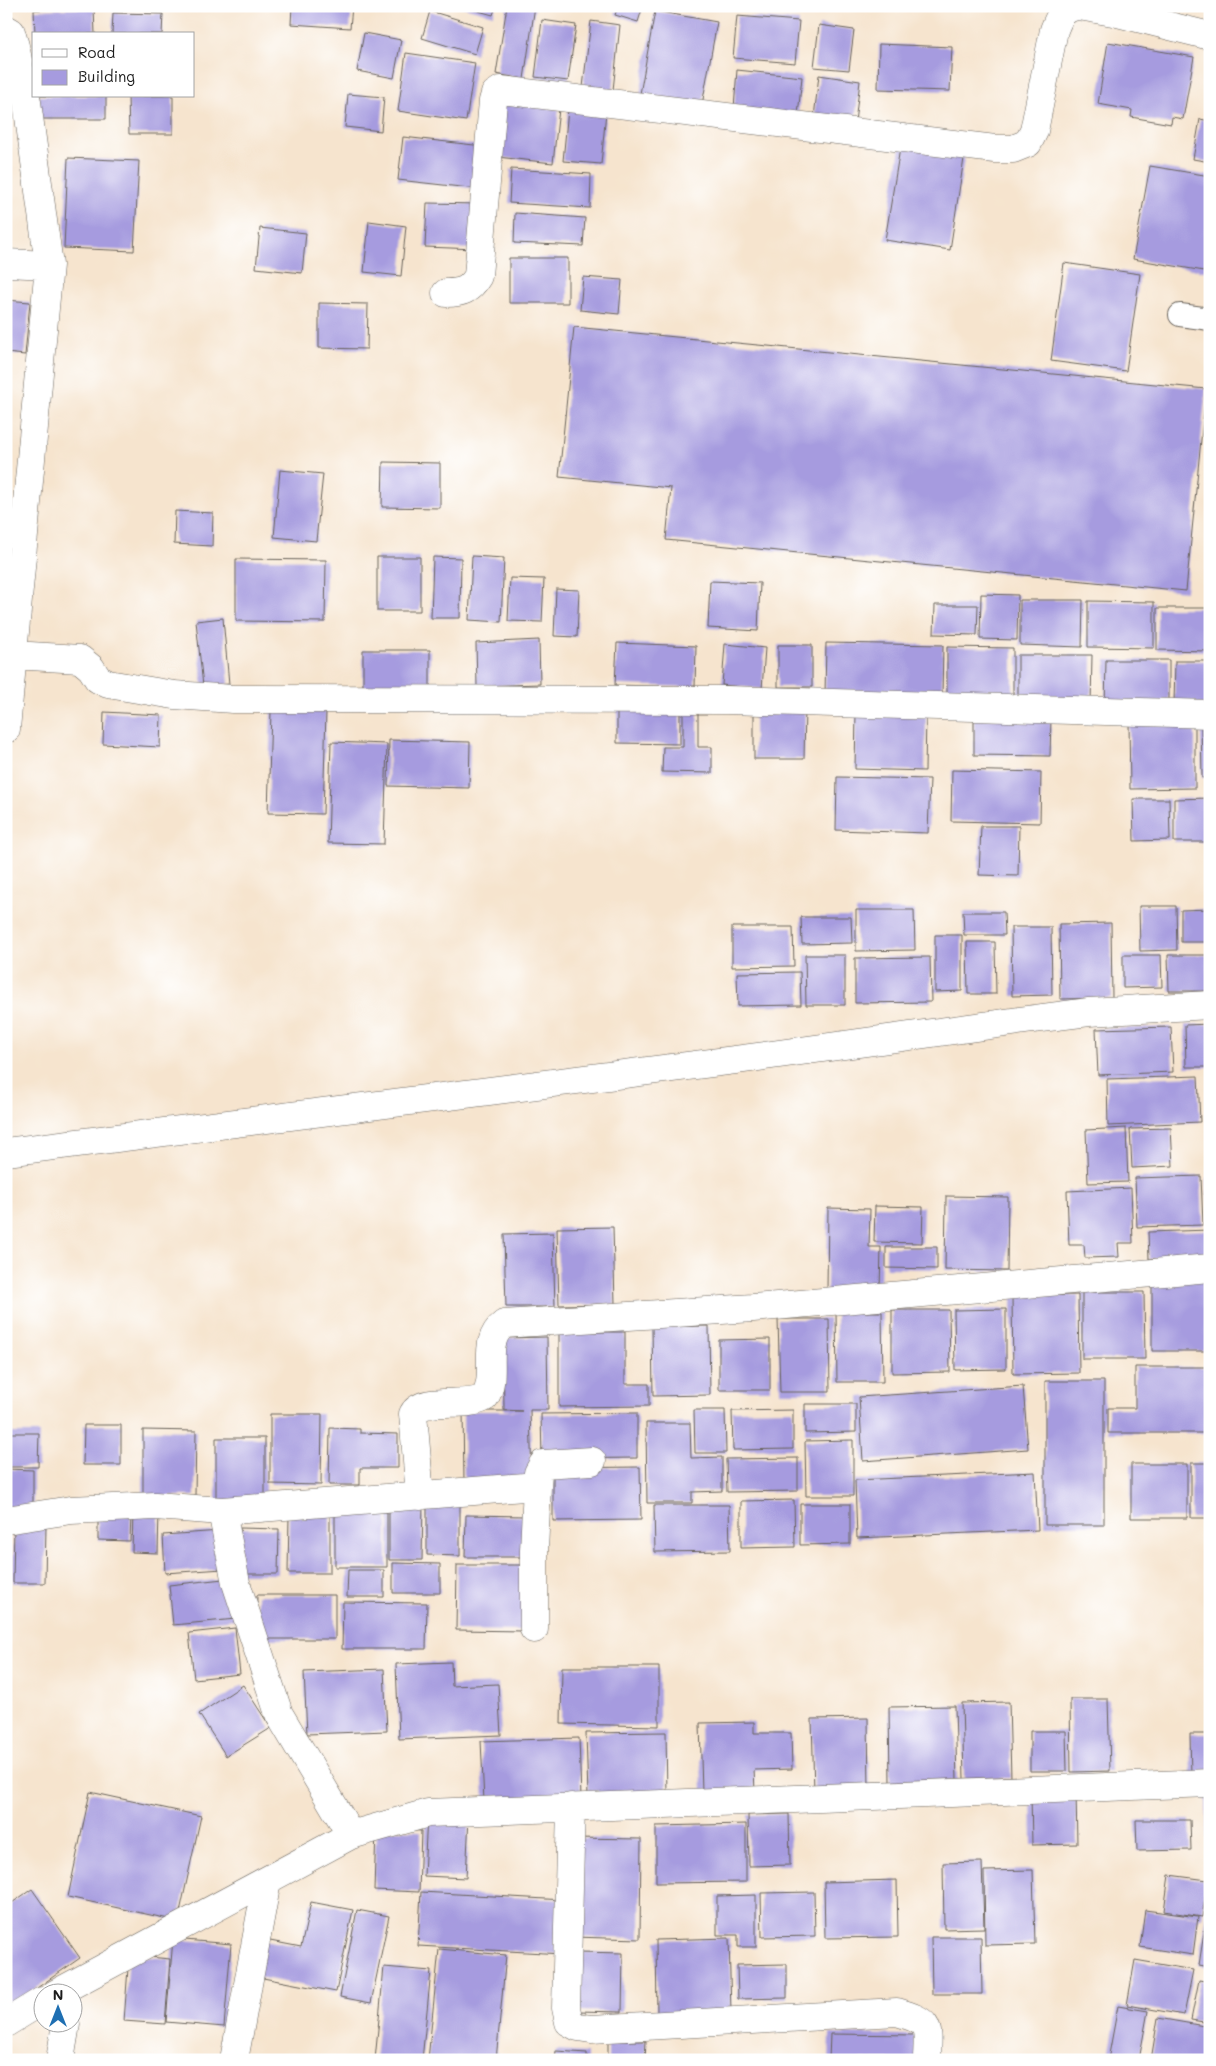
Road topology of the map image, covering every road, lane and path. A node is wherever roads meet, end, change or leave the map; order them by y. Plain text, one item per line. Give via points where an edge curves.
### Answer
1 (1078, 6) edge
2 (6, 29) edge
3 (1210, 36) edge
4 (6, 263) edge
5 (49, 265) junction
6 (446, 293) dead end
7 (1180, 315) dead end
8 (1210, 319) edge
9 (14, 568) edge
10 (13, 655) junction
11 (1210, 714) edge
12 (6, 729) edge
13 (1210, 1005) edge
14 (6, 1152) edge
15 (1210, 1268) edge
16 (592, 1461) dead end
17 (537, 1486) junction
18 (420, 1496) junction
19 (222, 1511) junction
20 (6, 1520) edge
21 (534, 1629) dead end
22 (1210, 1784) edge
23 (571, 1807) junction
24 (351, 1835) junction
25 (267, 1881) junction
26 (78, 1984) edge
27 (32, 2007) edge
28 (6, 2023) edge
29 (64, 2034) edge
30 (60, 2060) edge
31 (234, 2060) edge
32 (927, 2060) edge

1 - 3 street
1 - 6 street via 1066,8 1059,17 1034,131 1028,142 1013,149 501,90 493,100 478,276 472,286 461,293
2 - 5 street via 11,32 27,102
4 - 5 street
5 - 9 street
7 - 8 lane
9 - 10 street
10 - 11 street via 80,658 98,679 108,684 174,695 233,699 727,700
10 - 12 street
13 - 14 street via 1089,1012
15 - 18 street via 762,1307 504,1324 493,1337 489,1391 485,1397 421,1407 413,1414
16 - 17 street via 543,1464
17 - 18 street
17 - 21 street
18 - 19 street
19 - 20 street via 155,1506 71,1510
19 - 24 street via 236,1583 278,1714
22 - 23 street
23 - 24 street via 428,1813
23 - 32 street via 566,2008 569,2022 591,2029 897,2012 923,2022
24 - 25 street
25 - 26 street
25 - 31 street
27 - 28 street
29 - 30 street

